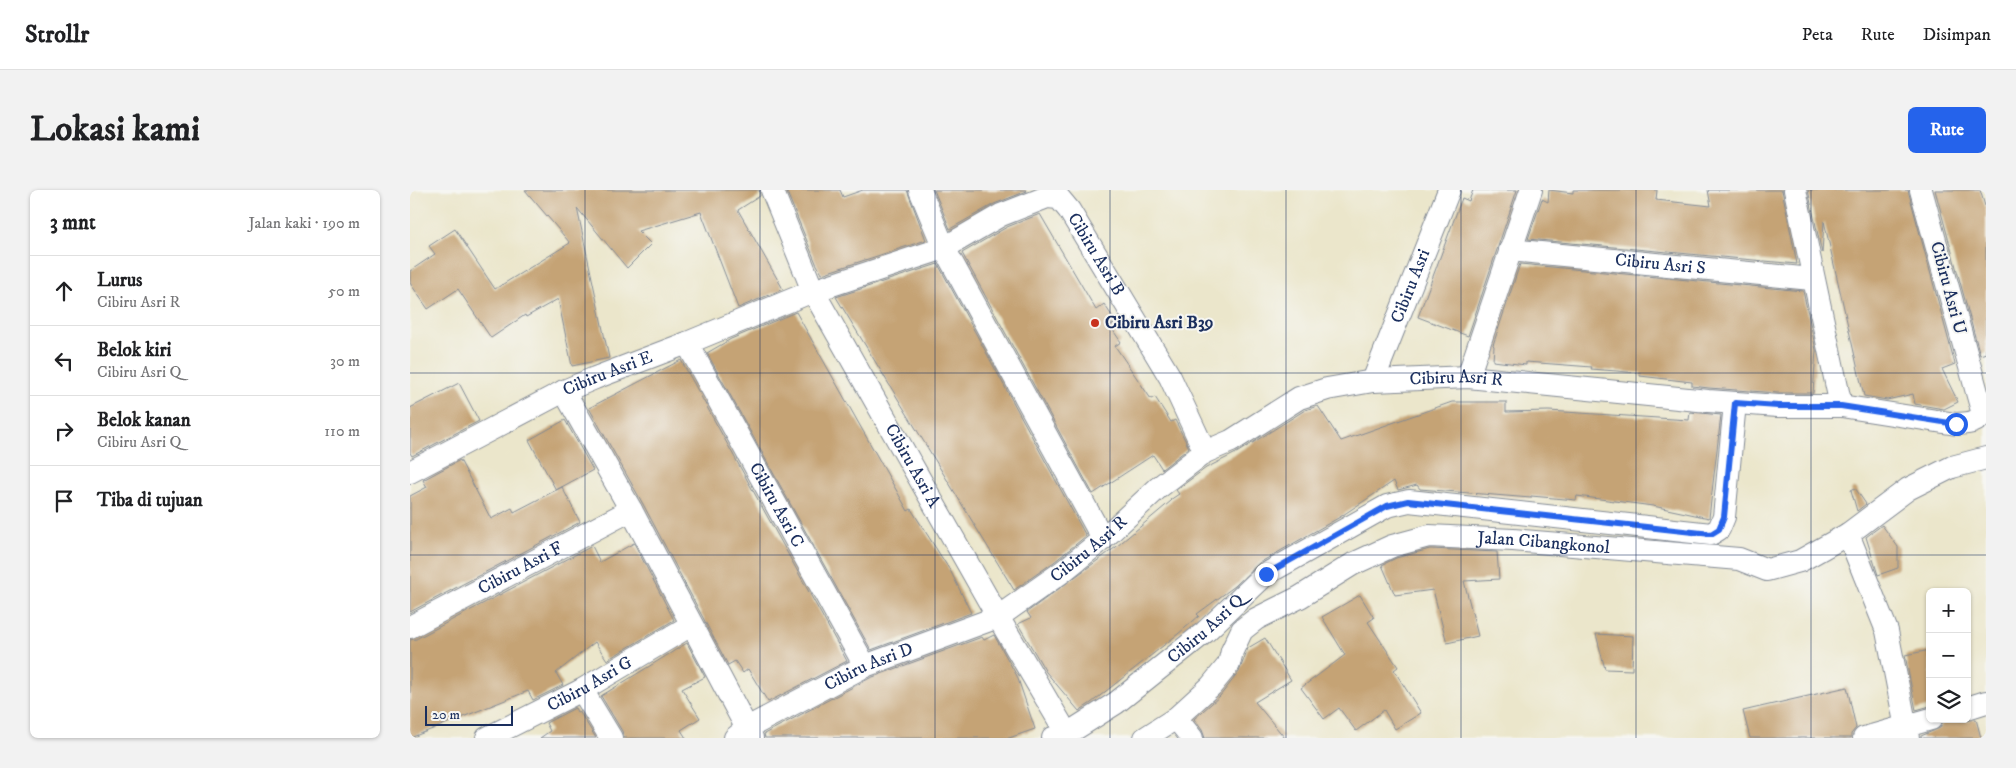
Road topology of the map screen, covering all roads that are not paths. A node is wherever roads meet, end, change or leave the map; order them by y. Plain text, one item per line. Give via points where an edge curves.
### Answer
1 (772, 190) edge
2 (920, 190) edge
3 (1449, 190) edge
4 (1532, 190) edge
5 (1794, 190) edge
6 (1921, 190) edge
7 (944, 248) junction
8 (1510, 250) junction
9 (1812, 279) junction
10 (813, 292) junction
11 (687, 343) junction
12 (1468, 377) junction
13 (1373, 380) junction
14 (564, 392) junction
15 (1735, 403) junction
16 (1841, 406) junction
17 (1983, 414) joint
18 (1205, 452) junction
19 (1986, 458) edge
20 (410, 472) edge
21 (631, 510) junction
22 (1848, 534) junction
23 (1102, 539) junction
24 (998, 617) junction
25 (691, 625) junction
26 (410, 627) edge
27 (865, 666) junction
28 (582, 690) junction
29 (1986, 702) edge
30 (1971, 707) edge
31 (1176, 718) junction
32 (1926, 722) edge
33 (1908, 732) edge
34 (745, 735) edge
35 (1060, 736) edge
36 (487, 738) edge
37 (612, 738) edge
38 (1146, 738) edge
39 (1192, 738) edge
40 (1864, 738) edge

1 - 10 street, Cibiru Asri A
2 - 7 street
3 - 13 street, Cibiru Asri
4 - 8 street
5 - 9 street
6 - 17 street, Cibiru Asri U
7 - 10 street, Cibiru Asri B
7 - 18 street, Cibiru Asri B via 1001,215 1047,197 1059,198 1170,377
7 - 23 street
8 - 9 street, Cibiru Asri S
8 - 12 street
9 - 16 street
10 - 11 street, Cibiru Asri E
10 - 24 street, Cibiru Asri A
11 - 14 street, Cibiru Asri E
11 - 27 street, Cibiru Asri C
12 - 13 street, Cibiru Asri R
12 - 15 street, Cibiru Asri R
13 - 18 street, Cibiru Asri R via 1299,398 1230,441
14 - 20 street, Cibiru Asri E
14 - 21 street
15 - 16 street, Cibiru Asri R
15 - 35 street, Cibiru Asri Q via 1724,517 1719,529 1711,534 1408,501 1387,506 1266,574 1205,632 1116,703
16 - 17 street, Cibiru Asri R via 1956,424 1971,423
18 - 23 street, Cibiru Asri R via 1158,488
19 - 22 street, Jalan Cibangkonol via 1952,467 1908,489
21 - 25 street
21 - 26 street, Cibiru Asri F
22 - 31 street, Jalan Cibangkonol via 1800,561 1768,570 1739,559 1513,540 1430,536 1392,546 1353,564 1242,630 1229,664 1211,686
22 - 33 street via 1887,631
23 - 24 street, Cibiru Asri R
24 - 27 street, Cibiru Asri D
24 - 35 street, Cibiru Asri A
25 - 28 street, Cibiru Asri G
25 - 34 street
27 - 34 street, Cibiru Asri D
28 - 36 street, Cibiru Asri G
28 - 37 street
29 - 30 street
31 - 38 street, Jalan Cibangkonol
31 - 39 street
32 - 33 street
33 - 40 street

